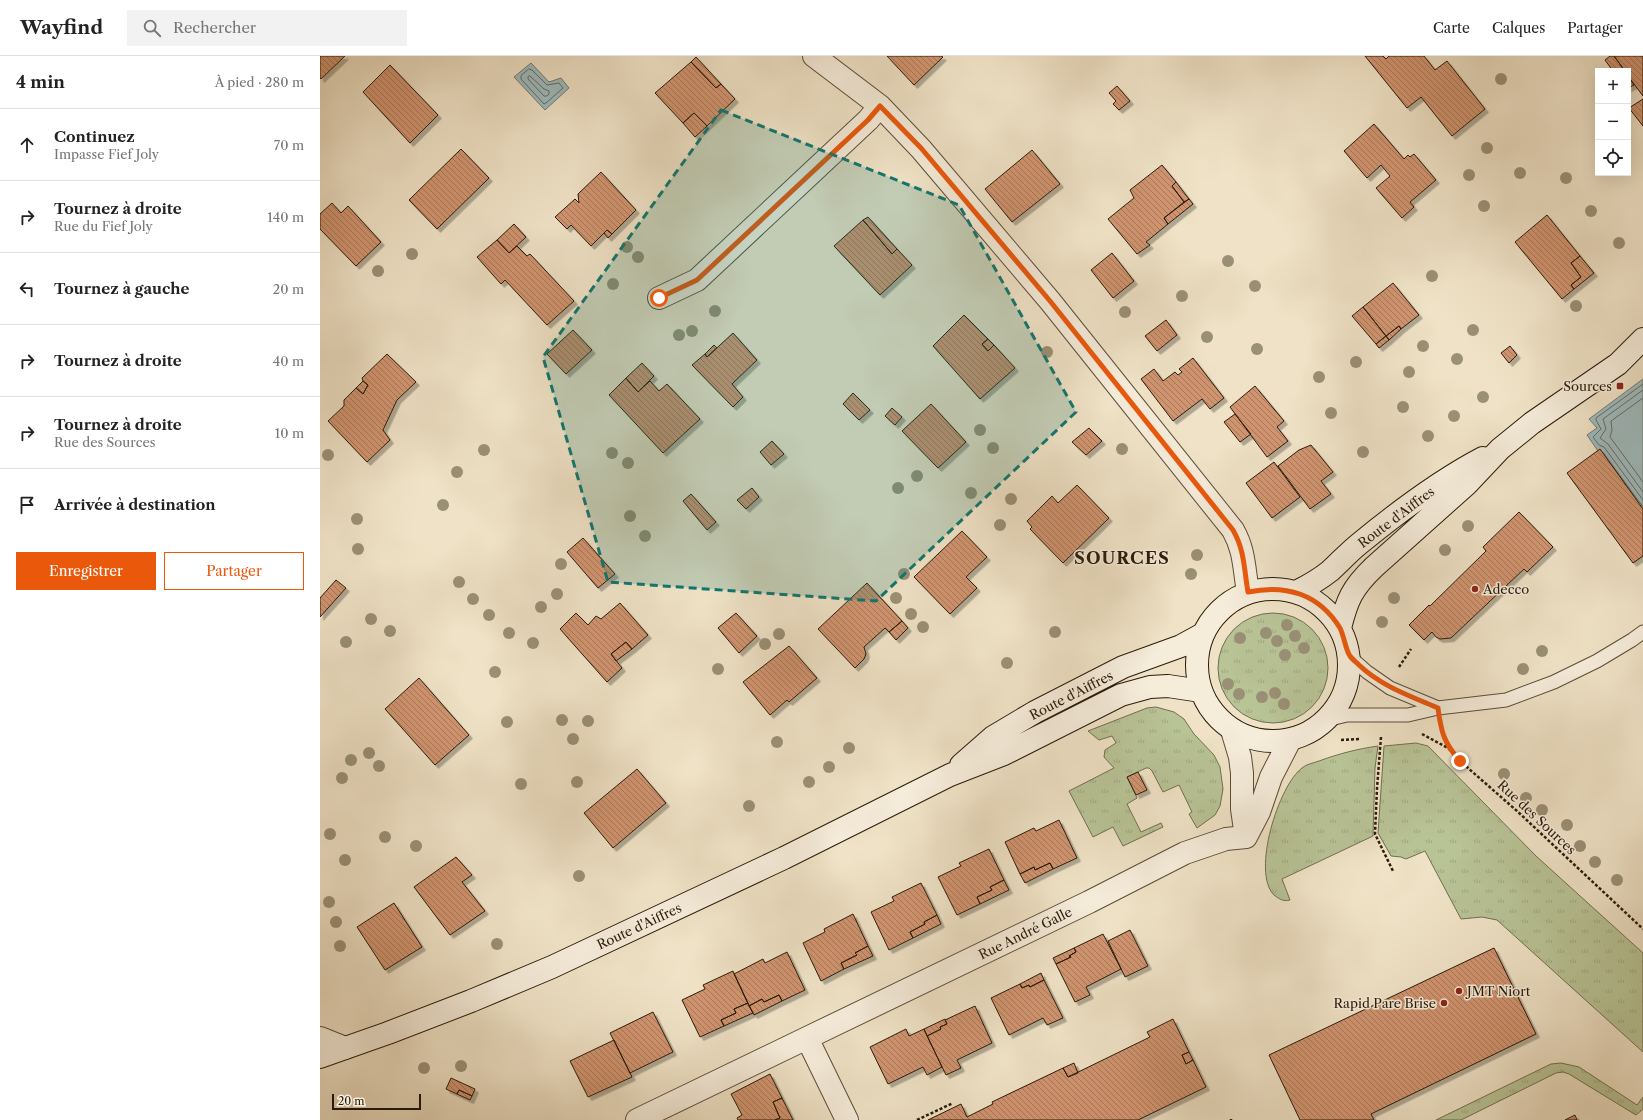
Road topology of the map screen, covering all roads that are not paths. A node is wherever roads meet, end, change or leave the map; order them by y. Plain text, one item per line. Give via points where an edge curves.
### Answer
1 (814, 56) edge
2 (880, 106) junction
3 (659, 298) dead end
4 (1643, 339) edge
5 (1643, 354) edge
6 (1618, 364) junction
7 (1500, 449) junction
8 (1248, 592) junction
9 (1296, 592) junction
10 (1340, 628) junction
11 (1643, 632) edge
12 (1203, 634) junction
13 (1349, 656) junction
14 (1201, 691) junction
15 (1438, 708) junction
16 (1326, 720) junction
17 (1232, 730) junction
18 (1290, 740) junction
19 (950, 775) junction
20 (1246, 837) junction
21 (320, 1038) edge
22 (808, 1038) junction
23 (346, 1048) junction
24 (320, 1057) edge
25 (637, 1120) edge
26 (847, 1120) edge

1 - 2 main road
2 - 3 main road via 697,280
2 - 8 main road via 921,148 1050,301 1233,530 1244,554
4 - 6 main road, Route d'Aiffres
5 - 6 main road, Route d'Aiffres
6 - 7 main road, Route d'Aiffres via 1532,423
7 - 9 main road, Route d'Aiffres via 1461,469 1424,494 1358,544 1330,571
7 - 10 main road, Route d'Aiffres via 1466,484 1361,579 1351,594
8 - 9 main road via 1279,589
8 - 12 main road via 1227,604 1213,617
9 - 10 main road via 1314,600 1329,613
10 - 13 main road
11 - 15 lane via 1597,661 1530,692 1506,700
12 - 14 main road via 1197,666
12 - 19 main road, Route d'Aiffres via 1181,646 1124,668 1035,712 993,737
13 - 15 lane via 1390,688
13 - 16 main road via 1345,691 1337,707
14 - 17 main road via 1219,720
14 - 19 main road, Route d'Aiffres via 1168,686 1136,690 1004,754
15 - 16 lane via 1408,715 1347,715
16 - 18 main road via 1310,732
17 - 18 main road via 1251,739 1271,742
17 - 20 main road via 1240,757
18 - 20 main road via 1271,777 1259,812
19 - 23 main road, Route d'Aiffres via 784,858 552,967
20 - 22 main road, Rue André Galle via 1226,839 1185,853
21 - 23 main road
22 - 25 main road, Rue André Galle
22 - 26 main road
23 - 24 main road, Route d'Aiffres

